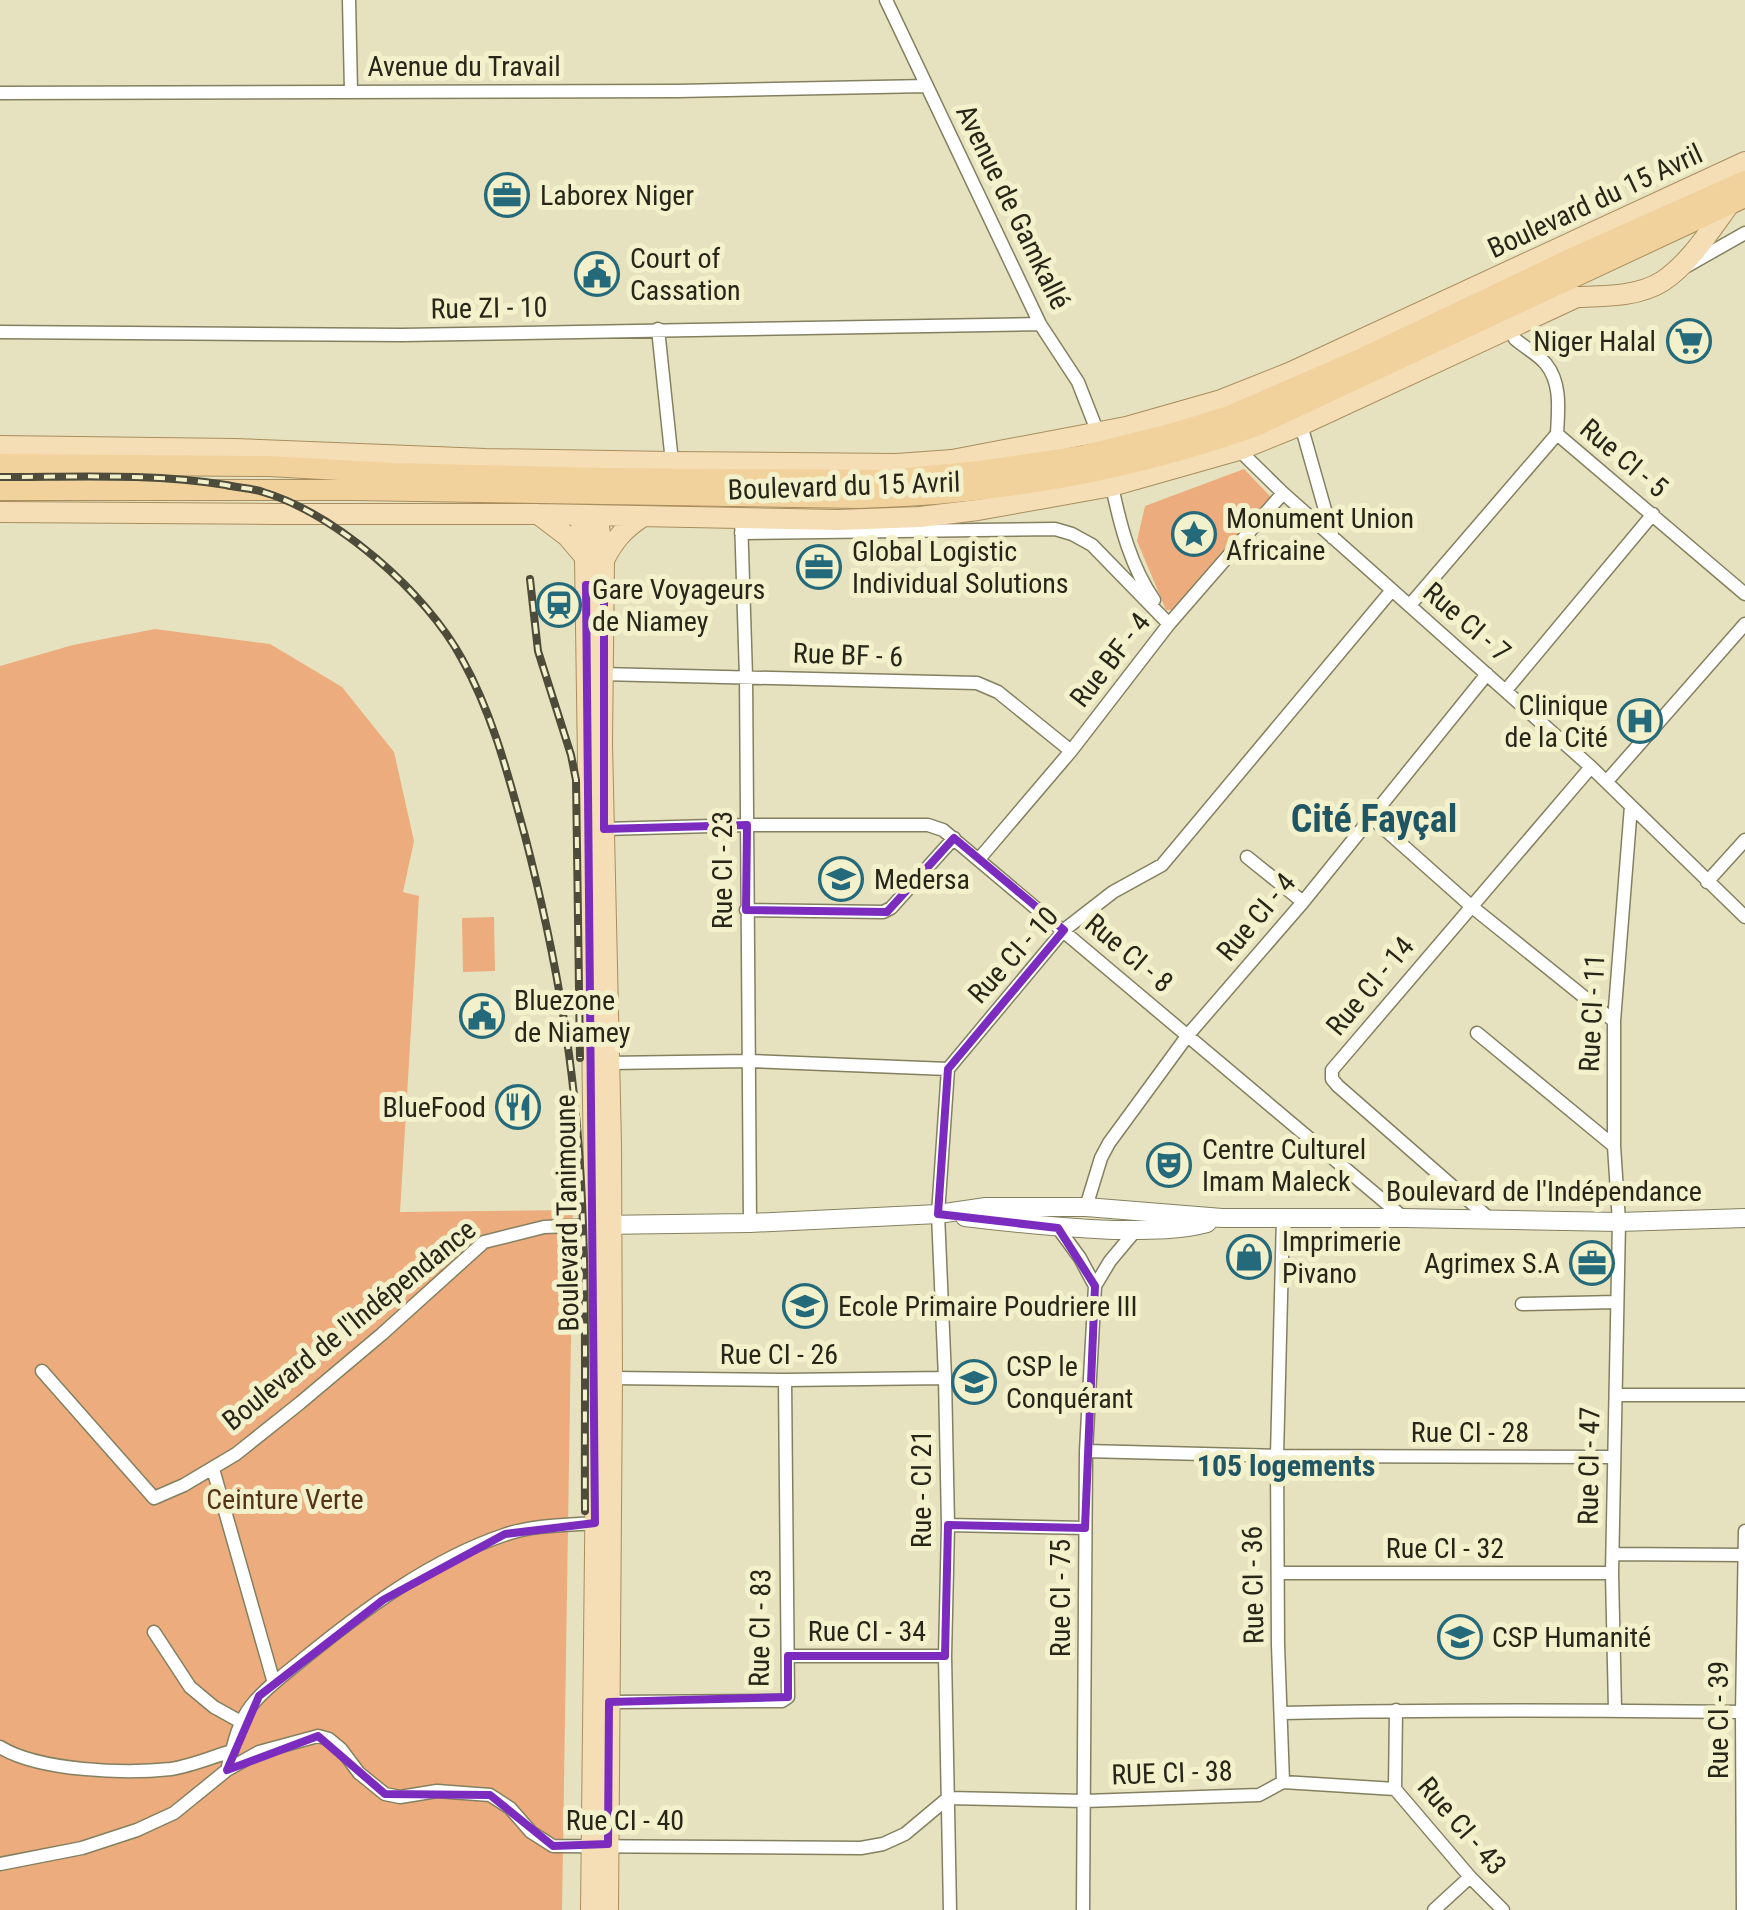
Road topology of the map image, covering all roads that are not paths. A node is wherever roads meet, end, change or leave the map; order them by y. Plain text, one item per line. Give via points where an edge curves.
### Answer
1 (349, 0) edge
2 (886, 0) edge
3 (927, 86) junction
4 (351, 91) junction
5 (0, 93) edge
6 (1745, 162) edge
7 (1745, 181) edge
8 (1738, 199) edge
9 (1745, 233) edge
10 (1664, 280) junction
11 (1040, 324) junction
12 (658, 330) junction
13 (0, 332) edge
14 (1515, 339) dead end
15 (1301, 425) junction
16 (1098, 433) junction
17 (1556, 434) junction
18 (0, 446) edge
19 (1238, 450) junction
20 (672, 462) junction
21 (0, 464) edge
22 (1112, 486) junction
23 (0, 490) edge
24 (1283, 493) junction
25 (0, 512) edge
26 (538, 514) junction
27 (1653, 514) junction
28 (590, 516) junction
29 (642, 516) junction
30 (741, 525) junction
31 (1333, 538) junction
32 (595, 559) junction
33 (595, 585) junction
34 (1392, 590) junction
35 (1745, 594) edge
36 (1410, 605) junction
37 (1169, 624) junction
38 (1745, 624) edge
39 (601, 674) junction
40 (1487, 674) junction
41 (746, 677) junction
42 (1506, 690) junction
43 (1070, 751) junction
44 (1591, 767) junction
45 (1607, 781) junction
46 (1631, 806) junction
47 (1372, 818) junction
48 (747, 824) junction
49 (604, 829) junction
50 (954, 838) junction
51 (1745, 840) edge
52 (1248, 856) dead end
53 (979, 859) junction
54 (1707, 882) junction
55 (1303, 902) junction
56 (1472, 906) junction
57 (746, 910) junction
58 (1745, 917) edge
59 (1064, 930) junction
60 (1614, 1021) junction
61 (1477, 1033) dead end
62 (1188, 1036) junction
63 (749, 1061) junction
64 (608, 1064) junction
65 (948, 1069) junction
66 (1614, 1146) junction
67 (1086, 1207) junction
68 (938, 1214) junction
69 (1283, 1217) junction
70 (1222, 1218) junction
71 (1404, 1218) junction
72 (1745, 1218) edge
73 (1491, 1220) junction
74 (1618, 1222) junction
75 (750, 1223) junction
76 (603, 1225) junction
77 (1058, 1228) junction
78 (1136, 1230) junction
79 (1095, 1286) junction
80 (1617, 1302) junction
81 (1522, 1304) dead end
82 (42, 1371) dead end
83 (612, 1378) junction
84 (945, 1378) junction
85 (785, 1380) junction
86 (1616, 1395) junction
87 (1745, 1395) edge
88 (1086, 1451) junction
89 (1277, 1456) junction
90 (1614, 1456) junction
91 (213, 1469) junction
92 (595, 1524) junction
93 (948, 1525) junction
94 (1085, 1528) junction
95 (1745, 1531) edge
96 (1613, 1554) junction
97 (1745, 1555) edge
98 (1278, 1573) junction
99 (1612, 1573) junction
100 (154, 1632) dead end
101 (788, 1656) junction
102 (945, 1656) junction
103 (274, 1683) junction
104 (608, 1702) junction
105 (1396, 1710) junction
106 (1615, 1710) junction
107 (1744, 1712) edge
108 (1282, 1713) junction
109 (241, 1722) junction
110 (0, 1746) edge
111 (232, 1752) junction
112 (227, 1770) junction
113 (1283, 1782) junction
114 (1395, 1789) junction
115 (948, 1798) junction
116 (1086, 1800) junction
117 (599, 1844) junction
118 (0, 1864) edge
119 (1470, 1877) junction
120 (590, 1910) edge
121 (608, 1910) edge
122 (950, 1910) edge
123 (1083, 1910) edge
124 (1434, 1910) edge
125 (1503, 1910) edge
126 (1743, 1910) edge

1 - 4 street
2 - 3 street, Avenue de Gamkallé
3 - 4 street, Avenue du Travail
3 - 11 street, Avenue de Gamkallé
4 - 5 street, Avenue du Travail
6 - 16 main road, Boulevard du 15 Avril via 1256,387
7 - 21 highway, Boulevard du 15 Avril via 1229,416 1082,456 886,480
8 - 10 main road, Boulevard du 15 Avril
8 - 23 highway, Boulevard du 15 Avril via 1258,425 1118,466 1016,484 859,498
9 - 10 street
10 - 15 main road, Boulevard du 15 Avril via 1627,293 1577,298
11 - 12 street, Rue ZI - 10
11 - 16 street, Avenue de Gamkallé via 1078,382
12 - 13 street, Rue ZI - 10
12 - 20 street
14 - 17 street, Rue CI - 5 via 1546,364 1559,398
15 - 19 main road, Boulevard du 15 Avril
15 - 31 street
16 - 20 main road, Boulevard du 15 Avril via 896,464
17 - 27 street, Rue CI - 5
17 - 36 street
18 - 20 main road, Boulevard du 15 Avril
19 - 22 main road, Boulevard du 15 Avril
19 - 24 street, Rue CI - 7
22 - 30 main road, Boulevard du 15 Avril via 978,510
22 - 37 street via 1144,585
24 - 31 street, Rue CI - 7
24 - 37 street, Rue BF - 4
25 - 26 main road, Boulevard du 15 Avril
26 - 28 main road, Boulevard du 15 Avril
26 - 32 main road
27 - 35 street, Rue CI - 5
27 - 42 street
28 - 29 main road, Boulevard du 15 Avril
28 - 32 main road, Boulevard Tanimoune via 598,526
29 - 30 main road, Boulevard du 15 Avril
29 - 32 main road
30 - 37 street via 1055,529 1092,545
30 - 41 street, Rue CI - 23
31 - 34 street, Rue CI - 7
32 - 33 main road, Boulevard Tanimoune
33 - 39 main road, Boulevard Tanimoune
33 - 76 main road, Boulevard Tanimoune
34 - 36 street, Rue CI - 7
34 - 59 street, Rue CI - 10 via 1162,864
36 - 40 street, Rue CI - 7
37 - 43 street, Rue BF - 4
38 - 45 street
39 - 41 street, Rue BF - 6
39 - 49 main road, Boulevard Tanimoune
40 - 42 street, Rue CI - 7
40 - 47 street, Rue CI - 4
41 - 43 street, Rue BF - 6 via 978,683
41 - 48 street, Rue CI - 23
42 - 44 street, Rue CI - 7
43 - 53 street, Rue BF - 4
44 - 45 street, Rue CI - 7
44 - 56 street, Rue CI - 14
45 - 46 street, Rue CI - 7
46 - 54 street, Rue CI - 7
46 - 60 street, Rue CI - 11
47 - 55 street, Rue CI - 4
47 - 56 street
48 - 49 street, Rue CI - 8
48 - 50 street, Rue CI - 8 via 936,826
48 - 57 street, Rue CI - 23
49 - 64 main road, Boulevard Tanimoune
50 - 53 street, Rue CI - 8
50 - 57 street via 883,912
51 - 54 street
52 - 55 street
53 - 59 street, Rue CI - 8
54 - 58 street, Rue CI - 7
55 - 62 street, Rue CI - 4
56 - 60 street
56 - 73 street, Rue CI - 14 via 1332,1070 1332,1078
57 - 63 street, Rue CI - 23
59 - 62 street, Rue CI - 8
59 - 65 street, Rue CI - 10
60 - 66 street, Rue CI - 11
61 - 66 street
62 - 67 street, Rue CI - 4 via 1109,1142
62 - 71 street, Rue CI - 8
63 - 64 street
63 - 65 street
63 - 75 street, Rue CI - 23
64 - 76 main road, Boulevard Tanimoune
65 - 68 street, Rue - CI 21
66 - 74 street, Rue CI - 11
67 - 68 main road, Boulevard de l'Indépendance
67 - 70 main road, Boulevard de l'Indépendance
68 - 75 main road, Boulevard de l'Indépendance
68 - 77 main road, Boulevard de l'Indépendance
68 - 84 street, Rue - CI 21
69 - 70 main road, Boulevard de l'Indépendance
69 - 71 main road, Boulevard de l'Indépendance
69 - 89 street, Rue CI - 36
70 - 78 main road, Boulevard de l'Indépendance
71 - 73 main road, Boulevard de l'Indépendance
72 - 74 main road, Boulevard de l'Indépendance
73 - 74 main road, Boulevard de l'Indépendance
74 - 80 street, Rue CI - 47
75 - 76 main road, Boulevard de l'Indépendance
76 - 83 main road, Boulevard Tanimoune
76 - 91 street, Boulevard de l'Indépendance via 544,1227 484,1242 316,1390
76 - 92 main road, Boulevard Tanimoune
77 - 78 main road, Boulevard de l'Indépendance
77 - 79 street
78 - 79 street
79 - 88 street, Rue CI - 75
80 - 81 street
80 - 86 street, Rue CI - 47
82 - 91 street, Boulevard de l'Indépendance via 154,1498
83 - 85 street, Rue CI - 26
83 - 104 main road, Boulevard Tanimoune
84 - 85 street, Rue CI - 26
84 - 93 street, Rue - CI 21
85 - 101 street, Rue CI - 83
86 - 87 street
86 - 90 street, Rue CI - 47
88 - 89 street, Rue CI - 28
88 - 94 street, Rue CI - 75
89 - 90 street, Rue CI - 28
89 - 98 street, Rue CI - 36
90 - 96 street, Rue CI - 47
91 - 103 street
92 - 103 street via 505,1534 466,1552 422,1574
92 - 117 main road, Boulevard Tanimoune
93 - 94 street
93 - 102 street, Rue - CI 21
94 - 116 street, Rue CI - 75
95 - 97 street, Rue CI - 39
96 - 97 street
96 - 99 street, Rue CI - 47
97 - 107 street, Rue CI - 39
98 - 99 street, Rue CI - 32
98 - 108 street, Rue CI - 36
99 - 106 street, Rue CI - 47
100 - 109 street via 190,1687
101 - 102 street, Rue CI - 34
101 - 104 street, Rue CI - 83 via 788,1696 782,1701
102 - 115 street, Rue - CI 21
103 - 109 street
104 - 117 main road, Boulevard Tanimoune
105 - 106 street
105 - 108 street
105 - 114 street, Rue CI - 43
106 - 107 street
107 - 126 street, Rue CI - 39
108 - 113 street, Rue CI - 36
109 - 111 street
110 - 111 street via 83,1770 173,1768
111 - 112 street
112 - 117 street, Rue CI - 40 via 259,1752 318,1736 385,1794 490,1795 553,1846
112 - 118 street, Rue CI - 40 via 174,1813 137,1830
113 - 114 street, RUE CI - 38
113 - 116 street, RUE CI - 38 via 1259,1794
114 - 119 street, Rue CI - 43
115 - 116 street, RUE CI - 38
115 - 117 street, Rue CI - 40 via 904,1834 860,1848
115 - 122 street, Rue - CI 21
116 - 123 street, Rue CI - 75
117 - 120 main road, Boulevard Tanimoune
117 - 121 main road, Boulevard Tanimoune
119 - 124 street
119 - 125 street, Rue CI - 43

